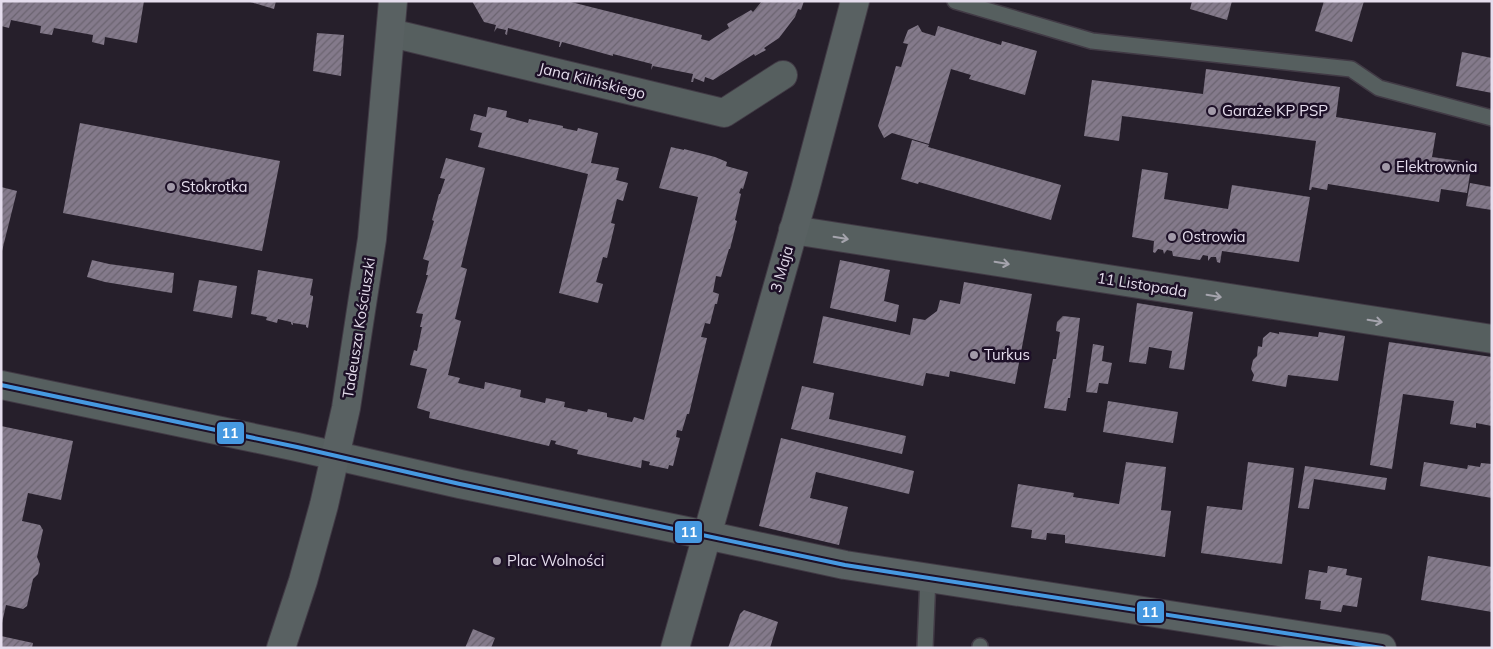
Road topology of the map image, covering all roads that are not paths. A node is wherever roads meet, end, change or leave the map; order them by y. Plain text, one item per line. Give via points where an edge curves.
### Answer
1 (393, 1) edge
2 (855, 1) edge
3 (955, 1) edge
4 (391, 32) junction
5 (783, 75) dead end
6 (1492, 118) edge
7 (793, 230) junction
8 (1492, 339) edge
9 (1, 385) edge
10 (336, 456) junction
11 (706, 535) junction
12 (928, 577) junction
13 (281, 648) edge
14 (675, 648) edge
15 (925, 648) edge
16 (1382, 648) edge

1 - 4 main road, Tadeusza Kościuszki
2 - 7 main road, 3 Maja
3 - 6 lane via 1092,41 1351,69 1379,88
4 - 5 street, Jana Kilińskiego via 724,112
4 - 10 main road, Tadeusza Kościuszki via 372,239
7 -> 8 street, 11 Listopada
7 - 11 main road, 3 Maja
9 - 10 street
10 - 11 street
10 - 13 main road, Tadeusza Kościuszki via 303,581
11 - 12 main road via 845,565
11 - 14 main road, 3 Maja
12 - 15 lane
12 - 16 main road

